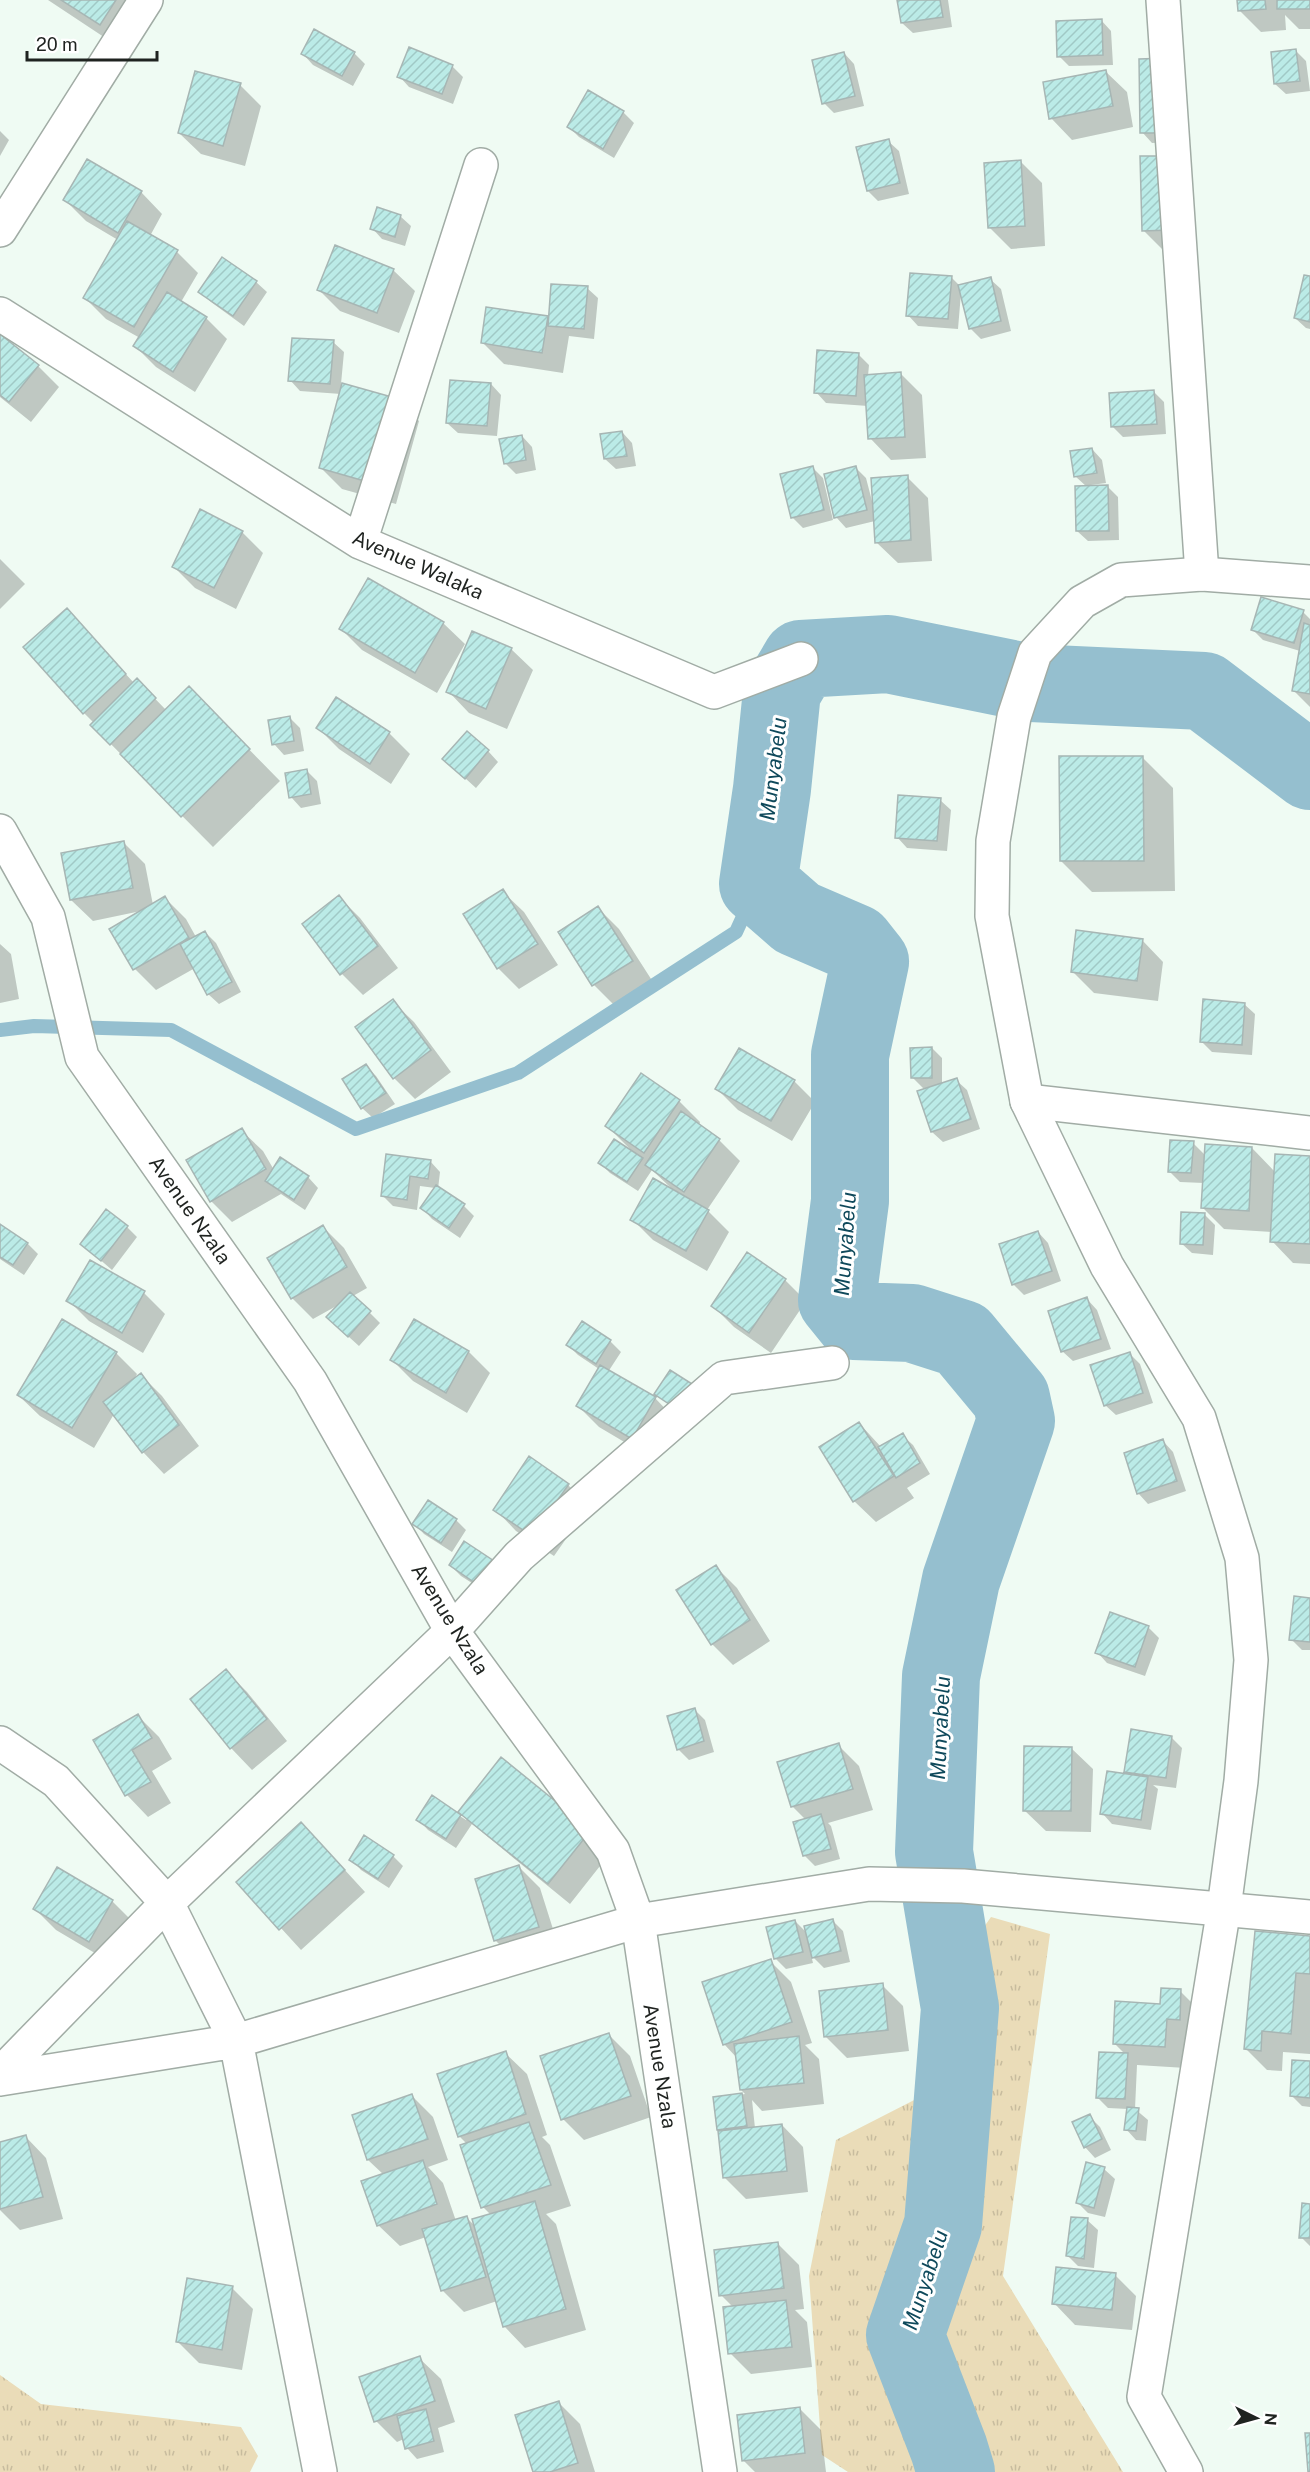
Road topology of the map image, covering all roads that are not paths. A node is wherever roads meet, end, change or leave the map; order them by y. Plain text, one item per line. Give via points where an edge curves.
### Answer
1 (146, 0) edge
2 (1163, 0) edge
3 (481, 165) dead end
4 (0, 230) edge
5 (0, 314) edge
6 (360, 542) junction
7 (1202, 574) junction
8 (1310, 582) edge
9 (801, 659) dead end
10 (0, 831) edge
11 (1027, 1101) junction
12 (1310, 1133) edge
13 (832, 1363) dead end
14 (452, 1630) junction
15 (0, 1743) edge
16 (167, 1903) junction
17 (1224, 1908) junction
18 (1310, 1917) edge
19 (638, 1920) junction
20 (236, 2041) junction
21 (0, 2074) edge
22 (0, 2079) edge
23 (320, 2472) edge
24 (720, 2472) edge
25 (1186, 2472) edge

1 - 4 street
2 - 7 street
3 - 6 street
5 - 6 street, Avenue Walaka
6 - 9 street, Avenue Walaka via 714,692
7 - 8 street
7 - 11 street via 1121,580 1082,602 1035,653 1014,717 993,842 992,916
10 - 14 street, Avenue Nzala via 48,917 82,1057 310,1381
11 - 12 street
11 - 17 street via 1107,1266 1199,1418 1242,1558 1251,1660 1241,1781
13 - 14 street via 724,1378 519,1556
14 - 16 street
14 - 19 street, Avenue Nzala via 613,1851
15 - 16 street via 56,1781
16 - 20 street
16 - 21 street
17 - 18 street
17 - 19 street via 963,1886 869,1884
17 - 25 street via 1144,2397
19 - 20 street
19 - 24 street, Avenue Nzala
20 - 22 street
20 - 23 street

